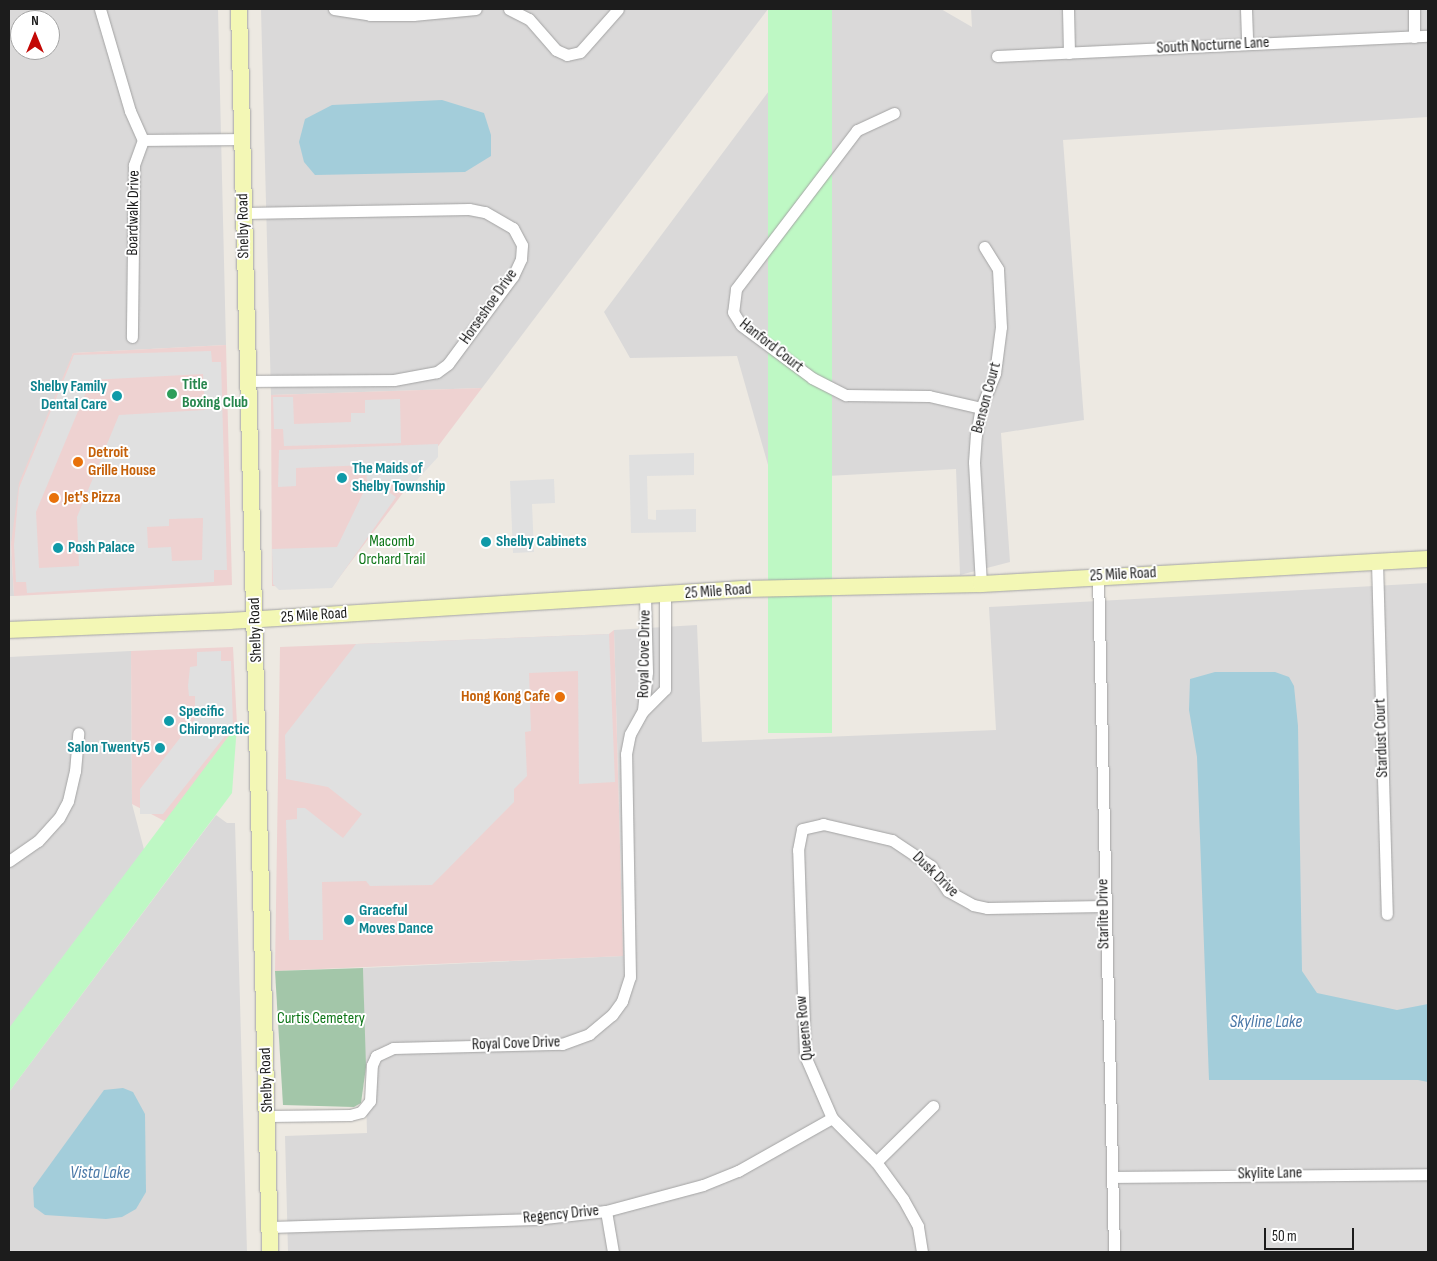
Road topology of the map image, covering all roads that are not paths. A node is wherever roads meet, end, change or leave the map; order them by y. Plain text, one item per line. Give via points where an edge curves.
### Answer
1 (100, 9) edge
2 (239, 9) edge
3 (334, 9) edge
4 (476, 9) edge
5 (509, 9) edge
6 (618, 9) edge
7 (1068, 9) edge
8 (1246, 9) edge
9 (1414, 9) edge
10 (1428, 36) edge
11 (1414, 37) junction
12 (1247, 44) junction
13 (1069, 54) junction
14 (998, 56) dead end
15 (894, 113) dead end
16 (241, 139) junction
17 (143, 140) junction
18 (244, 213) junction
19 (984, 247) dead end
20 (132, 337) dead end
21 (247, 381) junction
22 (981, 408) junction
23 (1428, 559) edge
24 (1377, 562) junction
25 (1098, 576) junction
26 (981, 584) junction
27 (665, 595) junction
28 (645, 596) junction
29 (256, 619) junction
30 (9, 630) edge
31 (643, 711) junction
32 (78, 733) dead end
33 (802, 829) joint
34 (9, 861) edge
35 (1104, 906) junction
36 (1387, 914) dead end
37 (933, 1106) dead end
38 (268, 1116) junction
39 (832, 1118) junction
40 (876, 1162) junction
41 (1428, 1174) edge
42 (1112, 1177) junction
43 (606, 1210) junction
44 (270, 1227) junction
45 (270, 1252) edge
46 (612, 1252) edge
47 (922, 1252) edge
48 (1114, 1252) edge

1 - 17 street via 130,111
2 - 16 street, Shelby Road
3 - 4 street via 370,15 413,15
5 - 6 street via 529,19 556,50 567,55 580,52
7 - 13 street
8 - 12 street
9 - 11 street
10 - 11 street, South Nocturne Lane
11 - 12 street, South Nocturne Lane
12 - 13 street, South Nocturne Lane
13 - 14 street, South Nocturne Lane
15 - 22 street, Hanford Court via 857,130 736,289 733,312 742,325 812,378 846,395 928,396
16 - 17 street
16 - 18 street, Shelby Road
17 - 20 street, Boardwalk Drive via 134,165
18 - 21 street, Shelby Road
18 - 21 street, Horseshoe Drive via 469,210 485,212 512,228 522,245 519,267 513,276 465,342 437,372 394,380
19 - 22 street, Benson Court via 998,269 1000,327 995,373
21 - 29 street, Shelby Road
22 - 26 street, Benson Court via 974,462
23 - 24 street, 25 Mile Road
24 - 25 street, 25 Mile Road
24 - 36 street, Stardust Court
25 - 26 street, 25 Mile Road
25 - 35 street, Starlite Drive
26 - 27 street, 25 Mile Road via 743,589
27 - 28 street, 25 Mile Road
27 - 31 street, Royal Cove Drive via 665,689
28 - 29 street, 25 Mile Road
28 - 31 street, Royal Cove Drive via 647,672
29 - 30 street, 25 Mile Road
29 - 38 street, Shelby Road
31 - 38 street, Royal Cove Drive via 630,734 626,754 630,977 622,1001 612,1015 589,1034 562,1044 393,1048 376,1056 372,1064 370,1101 361,1112 350,1115
32 - 34 street via 73,779 68,801 59,818 38,841
33 - 35 street, Dusk Drive via 823,824 892,840 931,866 948,891 973,905 987,908
33 - 39 street, Queens Row via 798,844 802,1031 812,1078
35 - 42 street, Starlite Drive
37 - 40 street
38 - 44 street, Shelby Road
39 - 40 street, Queens Row
39 - 43 street, Regency Drive via 738,1171 703,1185
40 - 47 street, Queens Row via 918,1226
41 - 42 street, Skylite Lane
42 - 48 street, Starlite Drive
43 - 44 street, Regency Drive via 536,1219
43 - 46 street
44 - 45 street, Shelby Road

